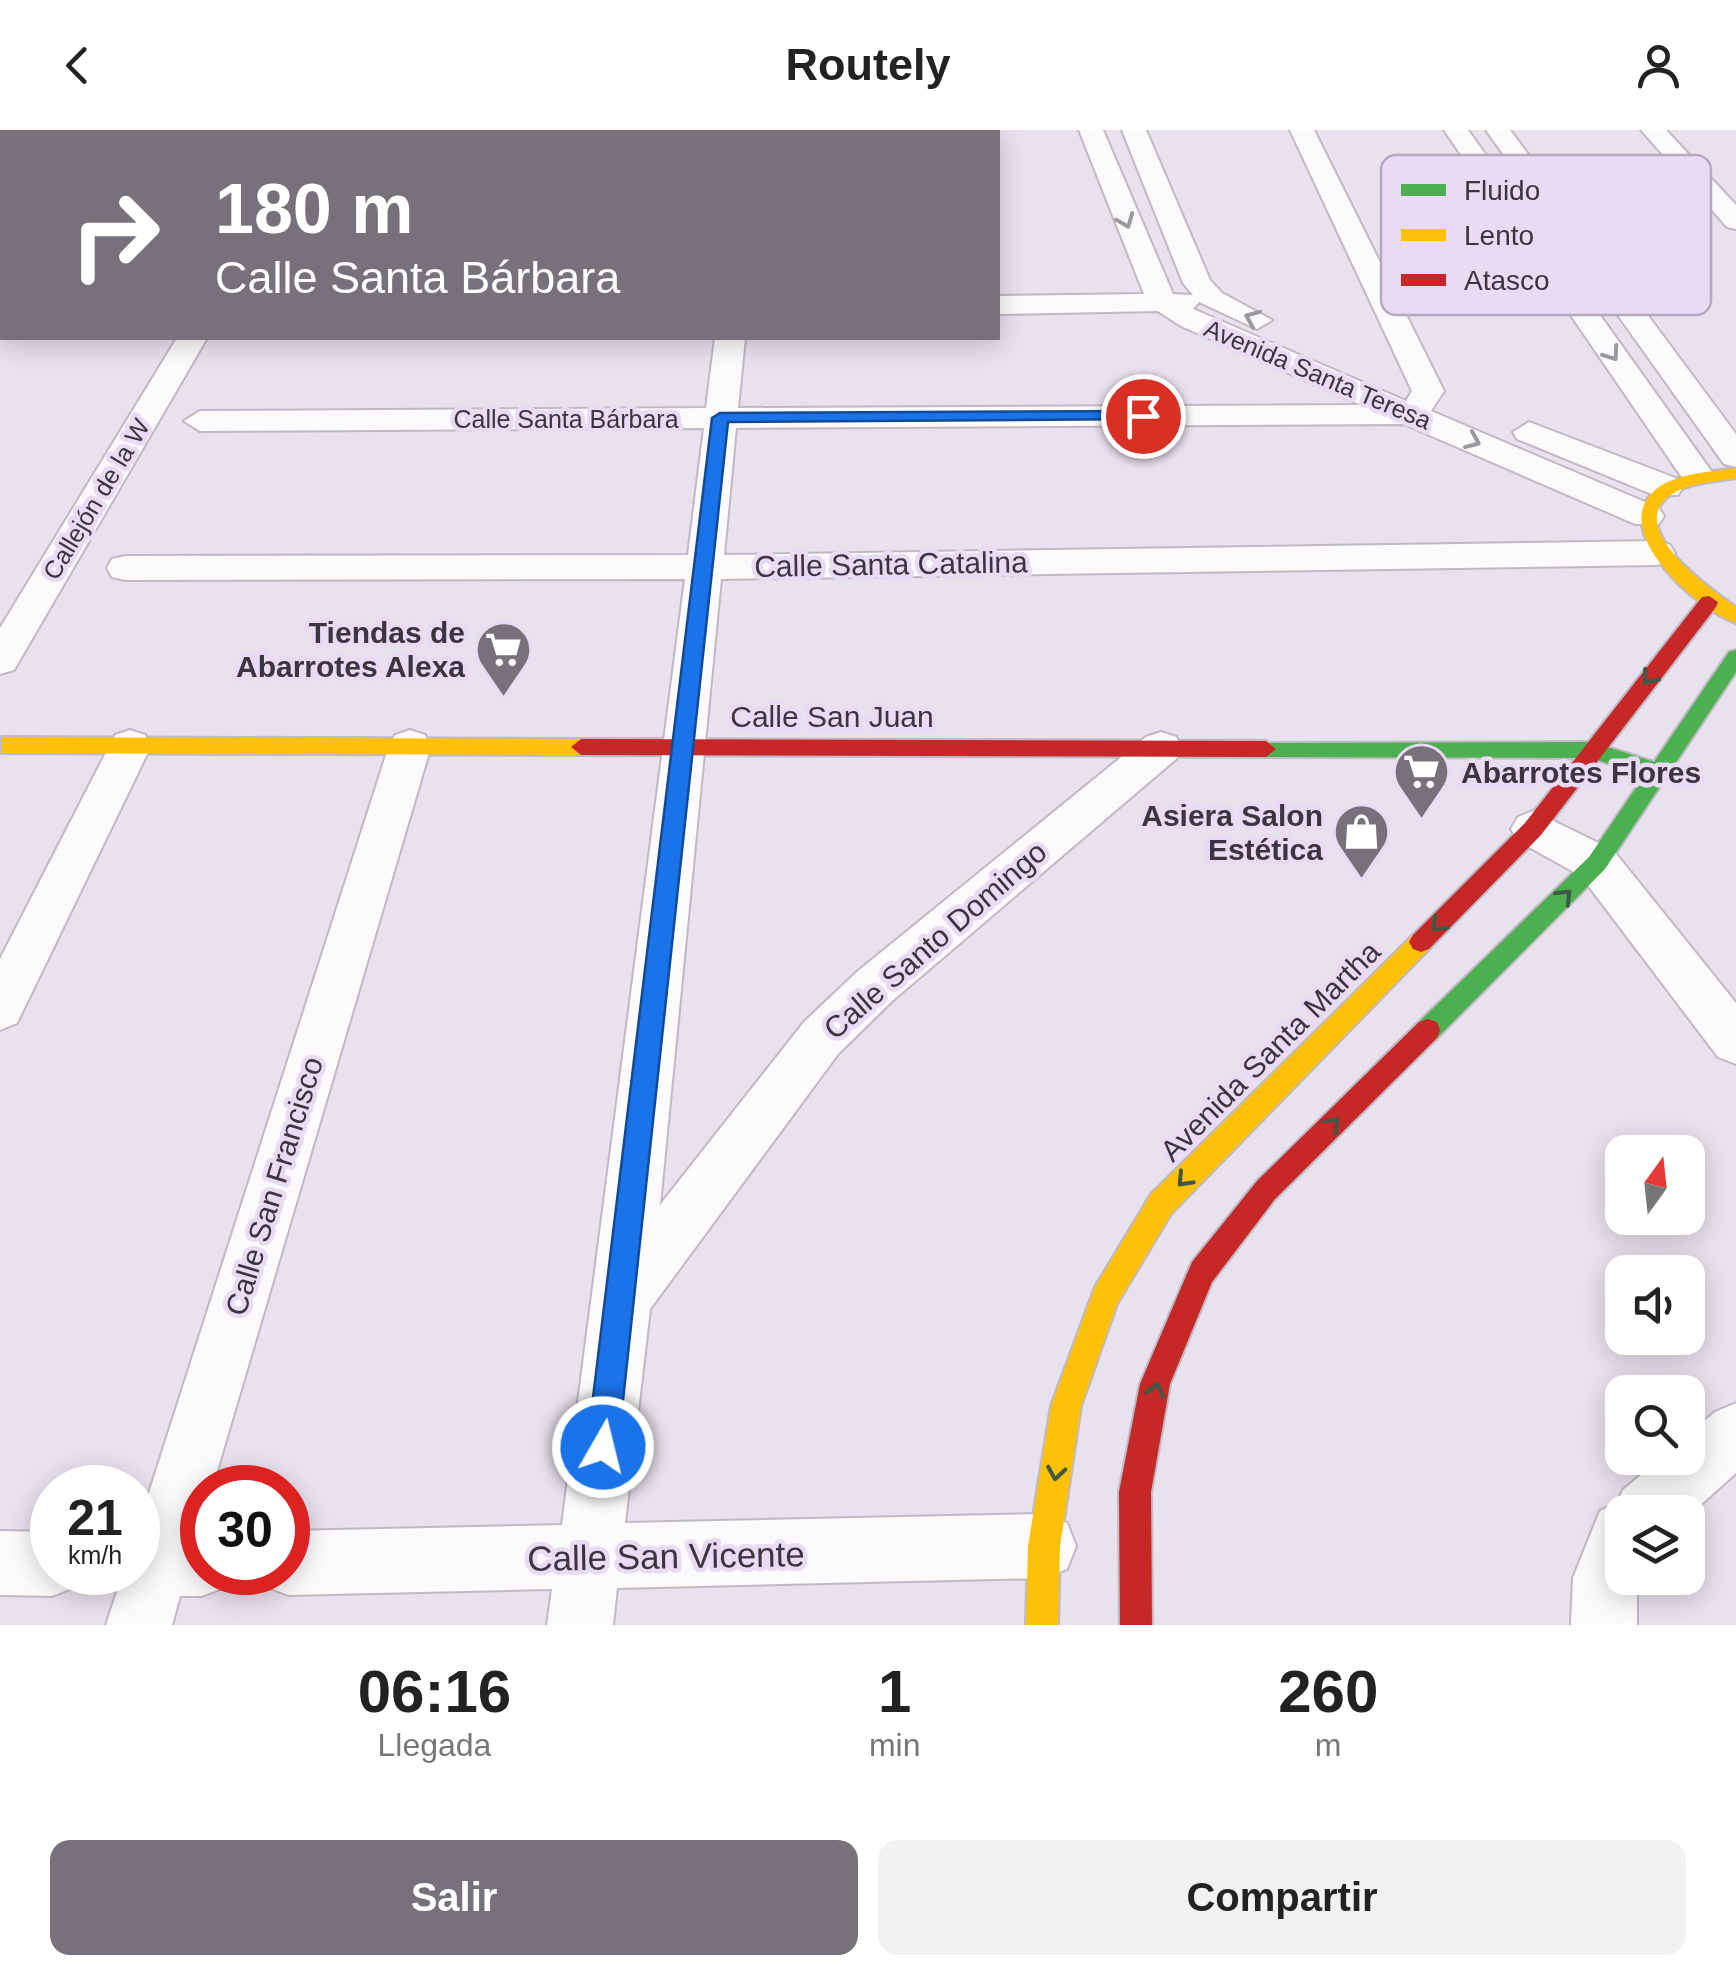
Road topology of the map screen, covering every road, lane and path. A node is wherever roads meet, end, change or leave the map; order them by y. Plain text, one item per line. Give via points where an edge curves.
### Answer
1 (1302, 130) edge
2 (1456, 130) edge
3 (1498, 130) edge
4 (1653, 130) edge
5 (1138, 139) edge
6 (1094, 140) edge
7 (1473, 155) edge
8 (1516, 155) edge
9 (1676, 155) edge
10 (1711, 194) edge
11 (1736, 221) edge
12 (1212, 299) junction
13 (1165, 304) junction
14 (1000, 305) edge
15 (1381, 313) edge
16 (1382, 315) edge
17 (1585, 315) edge
18 (1633, 315) edge
19 (191, 340) edge
20 (730, 340) edge
21 (1420, 403) junction
22 (720, 418) junction
23 (200, 421) dead end
24 (1736, 457) edge
25 (1736, 473) edge
26 (1697, 476) junction
27 (1666, 488) junction
28 (1647, 516) junction
29 (1657, 553) junction
30 (704, 567) junction
31 (125, 568) dead end
32 (1709, 602) junction
33 (1736, 616) edge
34 (0, 660) edge
35 (1733, 669) edge
36 (2, 745) edge
37 (130, 746) junction
38 (410, 746) junction
39 (683, 746) junction
40 (1161, 748) junction
41 (1592, 750) junction
42 (1658, 772) junction
43 (1533, 829) junction
44 (1598, 863) junction
45 (0, 1008) edge
46 (1736, 1041) edge
47 (623, 1298) junction
48 (1736, 1434) edge
49 (1664, 1495) edge
50 (1044, 1546) junction
51 (588, 1559) junction
52 (0, 1563) edge
53 (310, 1563) edge
54 (30, 1564) edge
55 (166, 1564) edge
56 (1605, 1578) edge
57 (139, 1625) edge
58 (580, 1625) edge
59 (1042, 1625) edge
60 (1136, 1625) edge
61 (1604, 1625) edge

1 - 15 street
2 -> 7 street
3 - 8 street
4 - 9 street
5 - 6 street
5 - 12 street, Avenida Santa Teresa via 1197,283
6 -> 13 street
10 - 11 street
12 - 13 street
21 -> 12 street, Avenida Santa Teresa
13 - 14 street
13 - 21 street, Avenida Santa Teresa via 1191,320
16 - 21 street
17 -> 26 street
18 - 24 street
19 - 34 street, Callejón de la W
20 - 22 street
21 - 22 street, Calle Santa Bárbara
21 - 27 street, Avenida Santa Teresa
21 -> 28 street, Avenida Santa Teresa
22 - 23 street, Calle Santa Bárbara
22 - 30 street
25 - 26 street
26 - 27 street
27 - 28 street
28 - 29 street
29 - 30 street, Calle Santa Catalina
29 - 32 street
30 - 31 street, Calle Santa Catalina
30 - 39 street
32 - 33 street
32 -> 41 street, Avenida Santa Martha
35 - 42 street
36 - 37 street, Calle San Juan
37 - 38 street, Calle San Juan
37 - 45 street
38 - 39 street, Calle San Juan
38 - 55 street, Calle San Francisco
39 - 40 street, Calle San Juan
39 - 47 street
40 - 41 street, Calle San Juan
40 - 47 street, Calle Santo Domingo via 875,986 822,1038
41 - 42 street, Calle San Juan
41 - 43 street, Avenida Santa Martha
42 - 44 street
43 - 44 street
43 -> 50 street, Avenida Santa Martha via 1162,1204 1104,1297 1066,1406
44 - 46 street
60 -> 44 street via 1135,1492 1156,1384 1202,1272 1266,1190
47 - 51 street
48 - 49 street
50 - 51 street, Calle San Vicente
50 - 59 street, Avenida Santa Martha
51 - 53 street, Calle San Vicente
51 - 58 street
52 - 54 street
55 - 57 street, Calle San Francisco
56 - 61 street

